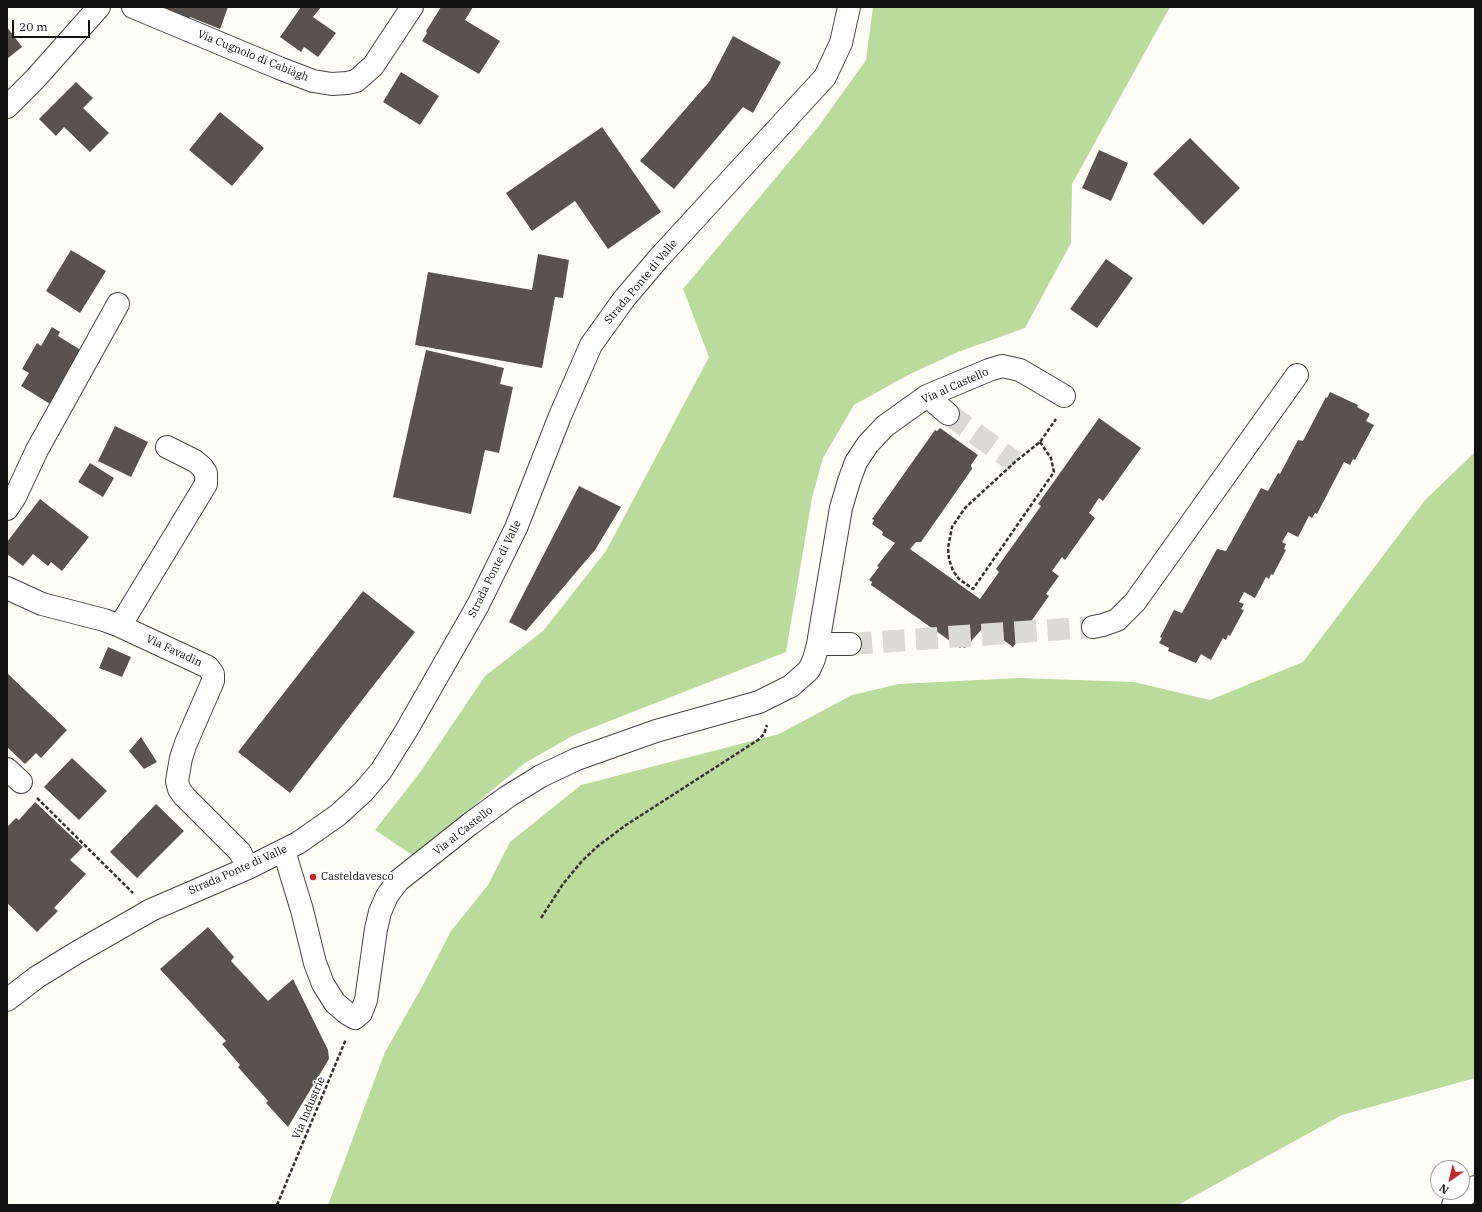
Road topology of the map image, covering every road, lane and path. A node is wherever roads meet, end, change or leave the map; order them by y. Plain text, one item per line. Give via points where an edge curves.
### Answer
1 (99, 7) edge
2 (133, 7) edge
3 (412, 7) edge
4 (849, 7) edge
5 (7, 107) edge
6 (118, 304) dead end
7 (1297, 374) dead end
8 (927, 396) junction
9 (1064, 396) joint
10 (948, 414) tunnel mouth
11 (1040, 442) junction
12 (167, 447) dead end
13 (7, 508) edge
14 (7, 588) edge
15 (120, 626) junction
16 (1093, 627) tunnel mouth
17 (818, 644) junction
18 (850, 644) tunnel mouth
19 (759, 702) junction
20 (14, 776) edge
21 (284, 851) junction
22 (248, 868) junction
23 (151, 910) junction
24 (541, 918) dead end
25 (7, 1000) edge
26 (356, 1018) junction
27 (1475, 1187) edge
28 (277, 1205) edge
29 (1453, 1205) edge

1 - 5 street
2 - 3 street, Via Cugnolo di Cabiàgh via 279,68 313,81 332,84 356,80 373,66
4 - 21 street, Strada Ponte di Valle via 841,42 825,77 653,265 624,299 591,345 516,528 482,598 381,771 338,815
6 - 13 street
7 - 16 street via 1135,602 1117,620
8 - 9 street, Via al Castello via 1002,366 1020,370
8 - 10 street
8 - 17 street, Via al Castello via 885,426 856,462 841,508
9 - 11 path via 1057,418
11 - 11 path via 980,493 965,508 952,527 948,548 953,571 973,589 1054,472 1051,458
12 - 15 street via 202,467 206,473 206,484
14 - 15 street, Via Favadìn via 42,604
15 - 22 street, Via Favadìn via 198,661 208,667 213,674 211,687 183,750 177,781 184,796 240,852
17 - 18 street
17 - 19 street, Via al Castello via 814,659 800,679 776,695
19 - 24 path via 767,729 758,740 626,825 598,846 563,884
19 - 26 street, Via al Castello via 656,731 577,758 540,776 470,824 398,882 387,896 376,929 366,1000
20 - 23 path
21 - 22 street, Strada Ponte di Valle
21 - 26 street via 323,984 335,1003
22 - 23 street, Strada Ponte di Valle
23 - 25 street, Strada Ponte di Valle via 76,952
26 - 28 path, Via Industrie
27 - 29 street

